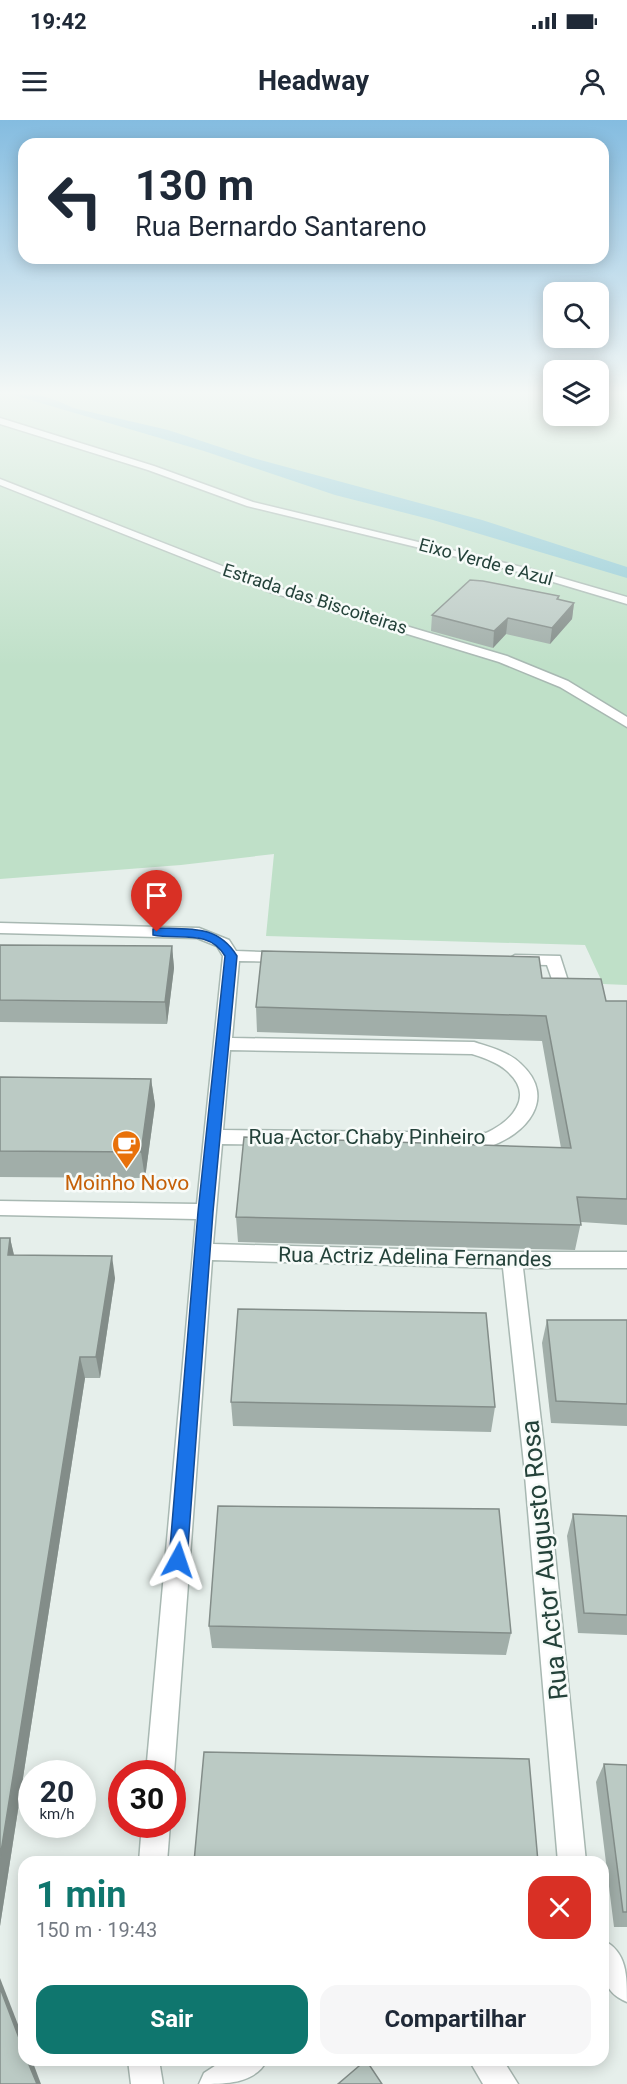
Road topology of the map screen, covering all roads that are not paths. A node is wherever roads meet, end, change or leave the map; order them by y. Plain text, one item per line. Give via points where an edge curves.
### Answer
1 (2, 483) edge
2 (191, 483) edge
3 (627, 601) edge
4 (627, 723) edge
5 (0, 928) edge
6 (231, 956) junction
7 (303, 957) edge
8 (495, 959) edge
9 (560, 981) edge
10 (223, 1044) junction
11 (214, 1137) junction
12 (0, 1208) edge
13 (206, 1212) junction
14 (203, 1252) junction
15 (512, 1260) junction
16 (627, 1260) edge
17 (161, 1760) edge
18 (155, 1838) edge
19 (153, 1856) edge
20 (571, 1856) edge
21 (609, 1963) edge
22 (627, 1987) edge
23 (145, 2066) edge
24 (242, 2066) edge
25 (489, 2066) edge
26 (147, 2084) edge
27 (215, 2084) edge
28 (502, 2084) edge

1 - 4 street, Estrada das Biscoiteiras via 274,590 503,659 564,684
2 - 3 street, Eixo Verde e Azul via 250,504 526,571
5 - 6 street via 199,933 223,944
6 - 7 street
6 - 10 street
8 - 9 street via 554,960
10 - 11 street
10 - 11 street, Rua Actor Chaby Pinheiro via 474,1048 502,1059 518,1071 527,1091 528,1108 514,1127 488,1140
11 - 13 street
12 - 13 street
13 - 14 street
14 - 15 street, Rua Actriz Adelina Fernandes
14 - 17 street
15 - 16 street, Rua Actriz Adelina Fernandes
15 - 20 street, Rua Actor Augusto Rosa
18 - 19 street
21 - 22 street
23 - 26 street
24 - 27 street
25 - 28 street

